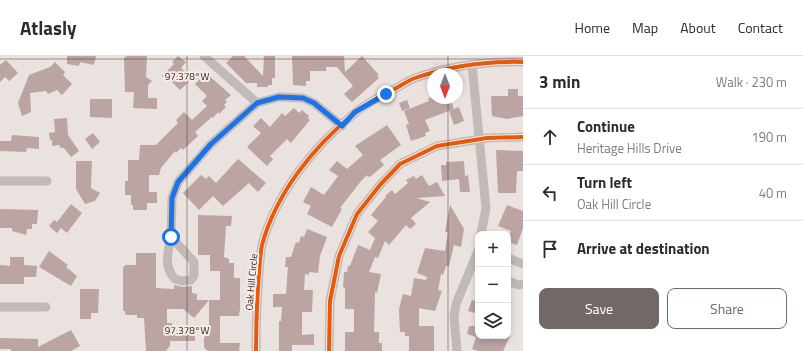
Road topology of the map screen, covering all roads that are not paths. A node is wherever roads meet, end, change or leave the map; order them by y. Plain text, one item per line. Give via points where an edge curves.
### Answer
1 (204, 56) edge
2 (523, 62) edge
3 (472, 65) junction
4 (257, 103) junction
5 (342, 126) junction
6 (523, 137) edge
7 (479, 139) junction
8 (0, 181) edge
9 (47, 181) dead end
10 (482, 231) edge
11 (171, 237) junction
12 (511, 259) edge
13 (523, 264) edge
14 (475, 268) edge
15 (511, 282) edge
16 (523, 284) edge
17 (46, 306) dead end
18 (0, 307) edge
19 (256, 351) edge
20 (330, 351) edge
21 (457, 351) edge

1 - 4 street
2 - 3 street, Oak Hill Circle
3 - 5 street, Oak Hill Circle via 443,69 414,79 355,112
3 - 7 street
4 - 5 street via 279,97 303,98 314,103
4 - 11 street via 211,144 178,182 172,198
5 - 19 street, Oak Hill Circle via 334,130 311,155 280,201 270,223 262,246 256,306
6 - 7 street
7 - 10 street via 486,208
7 - 20 street via 436,146 400,164 357,214 339,256 330,301
8 - 9 street
11 - 11 street via 194,262 194,275 191,280 175,279 167,267 166,258
12 - 13 street
14 - 21 street via 455,310
15 - 16 street
17 - 18 street

